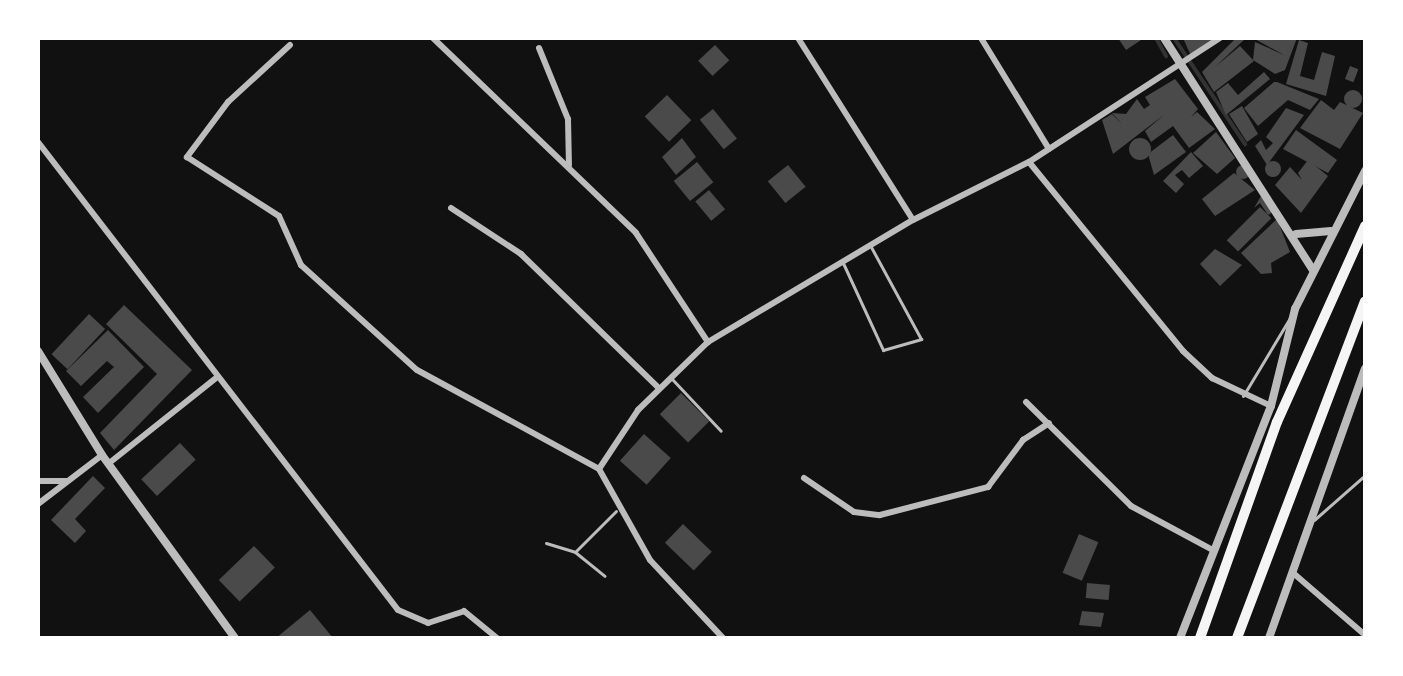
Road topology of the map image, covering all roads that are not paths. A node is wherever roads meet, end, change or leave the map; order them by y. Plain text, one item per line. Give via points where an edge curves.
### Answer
1 (433, 38) edge
2 (798, 38) edge
3 (981, 38) edge
4 (1164, 38) edge
5 (1220, 38) edge
6 (290, 45) dead end
7 (539, 48) dead end
8 (1182, 66) junction
9 (38, 142) edge
10 (1049, 149) junction
11 (1029, 162) junction
12 (569, 165) junction
13 (1365, 171) edge
14 (451, 208) dead end
15 (913, 220) junction
16 (1365, 226) edge
17 (1331, 231) junction
18 (1296, 234) junction
19 (870, 245) junction
20 (842, 261) junction
21 (1313, 270) junction
22 (1365, 301) edge
23 (1295, 309) junction
24 (708, 342) junction
25 (38, 351) edge
26 (1365, 369) edge
27 (669, 376) junction
28 (215, 379) junction
29 (659, 388) junction
30 (1243, 396) junction
31 (1026, 402) dead end
32 (1271, 406) junction
33 (1049, 423) junction
34 (721, 431) dead end
35 (102, 455) junction
36 (108, 464) junction
37 (599, 469) junction
38 (1365, 475) edge
39 (804, 478) dead end
40 (38, 481) edge
41 (67, 481) junction
42 (38, 504) edge
43 (616, 511) junction
44 (1305, 527) junction
45 (546, 543) dead end
46 (1211, 549) junction
47 (575, 552) junction
48 (1291, 571) junction
49 (605, 576) dead end
50 (1365, 635) edge
51 (235, 638) edge
52 (497, 638) edge
53 (723, 638) edge
54 (1180, 638) edge
55 (1200, 638) edge
56 (1237, 638) edge
57 (1269, 638) edge

1 - 12 street
2 - 15 street
3 - 10 street
4 - 8 street
5 - 8 street
6 - 37 street via 228,102 187,157 279,216 301,265 417,370
7 - 12 street via 568,119
8 - 10 street
8 - 18 street
9 - 28 street
10 - 11 street
11 - 15 street
11 - 30 street via 1168,336
12 - 24 street via 647,247
13 - 17 street
14 - 29 street via 521,254
15 - 19 street
16 - 55 highway via 1277,422
17 - 18 street
17 - 21 street
18 - 21 street
19 - 20 street
19 - 20 lane via 921,339 883,350
20 - 24 street
21 - 23 street
22 - 56 highway
23 - 30 lane
23 - 32 street
24 - 27 street
25 - 35 street
26 - 44 street
27 - 29 street
27 - 34 lane
28 - 36 street
28 - 52 street via 398,610 428,623 464,611
29 - 37 street
30 - 32 street
31 - 33 street
32 - 46 street
33 - 39 street via 1023,440 988,487 880,515 854,512
33 - 46 street via 1131,506
35 - 36 street
35 - 41 street
36 - 51 street
37 - 43 street
38 - 44 lane
40 - 41 street
41 - 42 street
43 - 47 lane
43 - 53 street via 650,560
44 - 48 street
45 - 47 lane
46 - 54 street
47 - 49 lane
48 - 50 street
48 - 57 street

